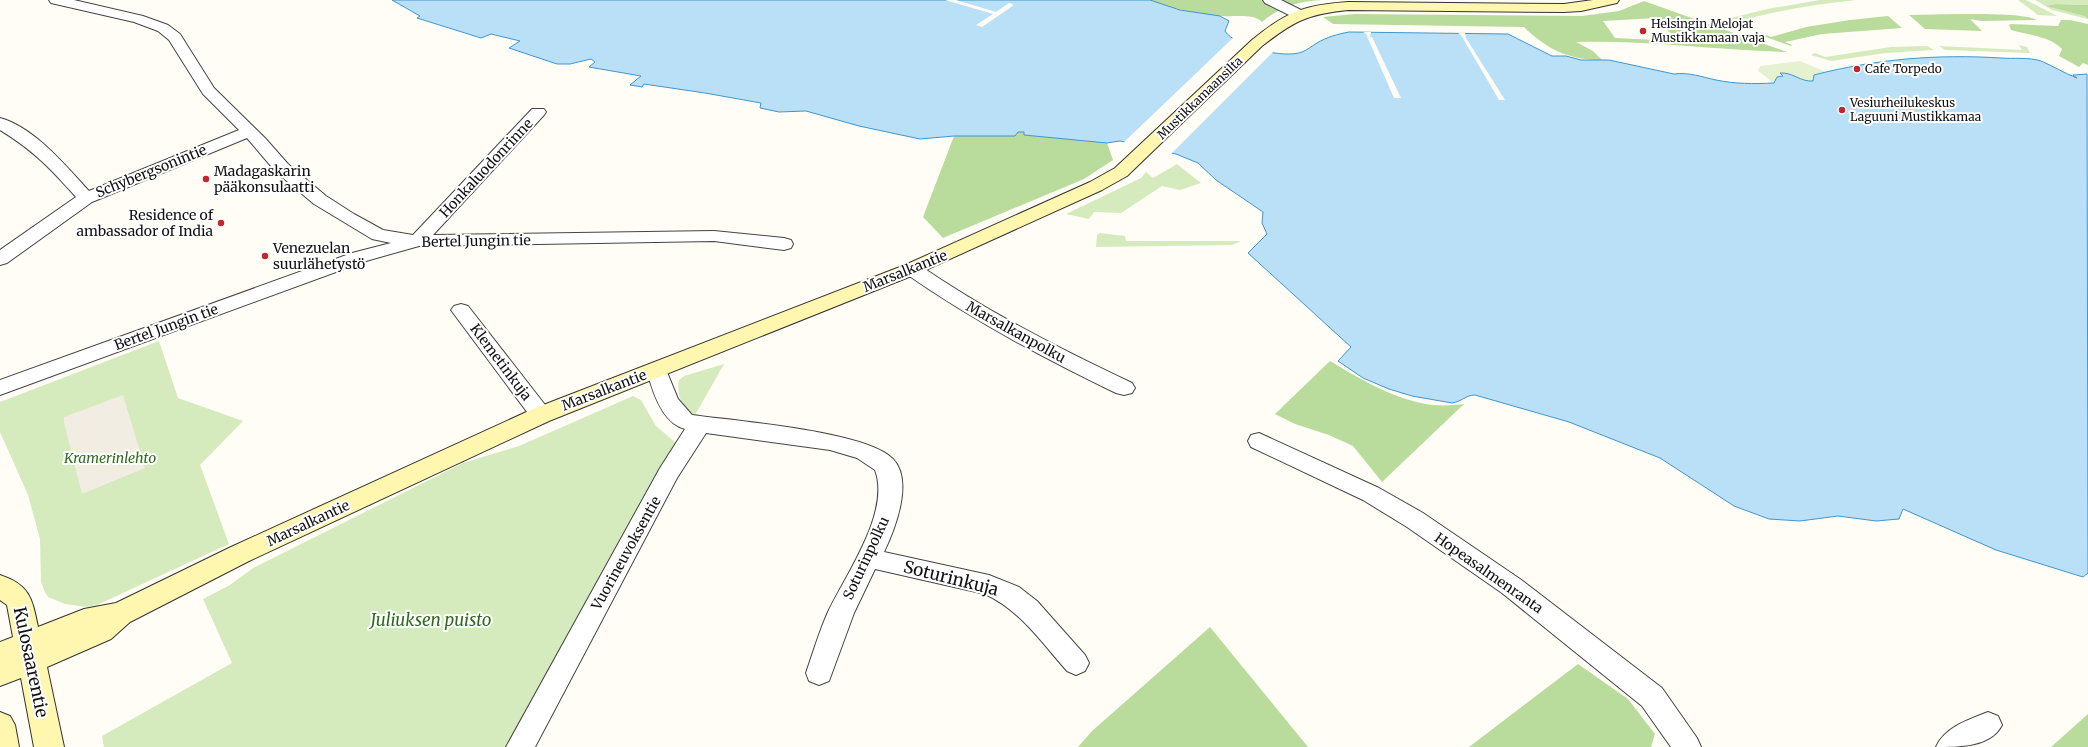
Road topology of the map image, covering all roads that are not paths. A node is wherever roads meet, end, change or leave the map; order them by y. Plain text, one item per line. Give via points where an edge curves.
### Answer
1 (56, 0) edge
2 (1270, 0) edge
3 (1612, 0) edge
4 (1298, 14) junction
5 (538, 112) dead end
6 (0, 123) edge
7 (248, 132) junction
8 (1096, 186) joint
9 (86, 198) junction
10 (418, 241) junction
11 (784, 244) dead end
12 (0, 259) edge
13 (912, 269) junction
14 (461, 310) dead end
15 (657, 370) junction
16 (0, 388) edge
17 (1124, 388) dead end
18 (541, 415) junction
19 (698, 425) junction
20 (1259, 441) dead end
21 (868, 558) junction
22 (0, 586) edge
23 (30, 653) junction
24 (0, 656) edge
25 (1076, 663) dead end
26 (819, 673) dead end
27 (0, 674) edge
28 (0, 725) edge
29 (1988, 725) dead end
30 (4, 747) edge
31 (49, 747) edge
32 (520, 747) edge
33 (1688, 747) edge
34 (1950, 747) edge

1 - 7 street via 138,19 163,28 175,37 208,91
2 - 4 street
3 - 4 street, Mustikkamaansilta via 1564,8 1348,6 1316,9
4 - 8 street, Mustikkamaansilta via 1257,43 1120,172
5 - 10 street, Honkaluodonrinne
6 - 9 street via 30,141 52,160
7 - 9 street, Schybergsonintie
7 - 10 street via 282,168 320,200 348,218 378,235
8 - 13 street, Marsalkantie
9 - 12 street, Schybergsonintie
10 - 11 street, Bertel Jungin tie via 714,236
10 - 16 street, Bertel Jungin tie via 359,257
13 - 15 street, Marsalkantie
13 - 17 street, Marsalkanpolku via 952,297 1047,351
14 - 18 street, Klemetinkuja
15 - 18 street, Marsalkantie
15 - 19 street via 666,395 681,419
18 - 23 street, Marsalkantie via 255,548 120,614 101,630
19 - 21 street, Soturinpolku via 830,442 865,452 885,464 892,484 889,509
19 - 32 street, Vuorineuvoksentie via 668,474
20 - 33 street, Hopeasalmenranta via 1371,494 1415,520 1511,586 1652,697
21 - 25 street, Soturinkuja via 989,585 1010,594 1028,609
21 - 26 street, Soturinpolku via 837,622
22 - 23 street, Kulosaarentie via 16,596
23 - 24 street
23 - 27 street
23 - 31 street, Kulosaarentie
28 - 30 street
29 - 34 street via 1957,740

